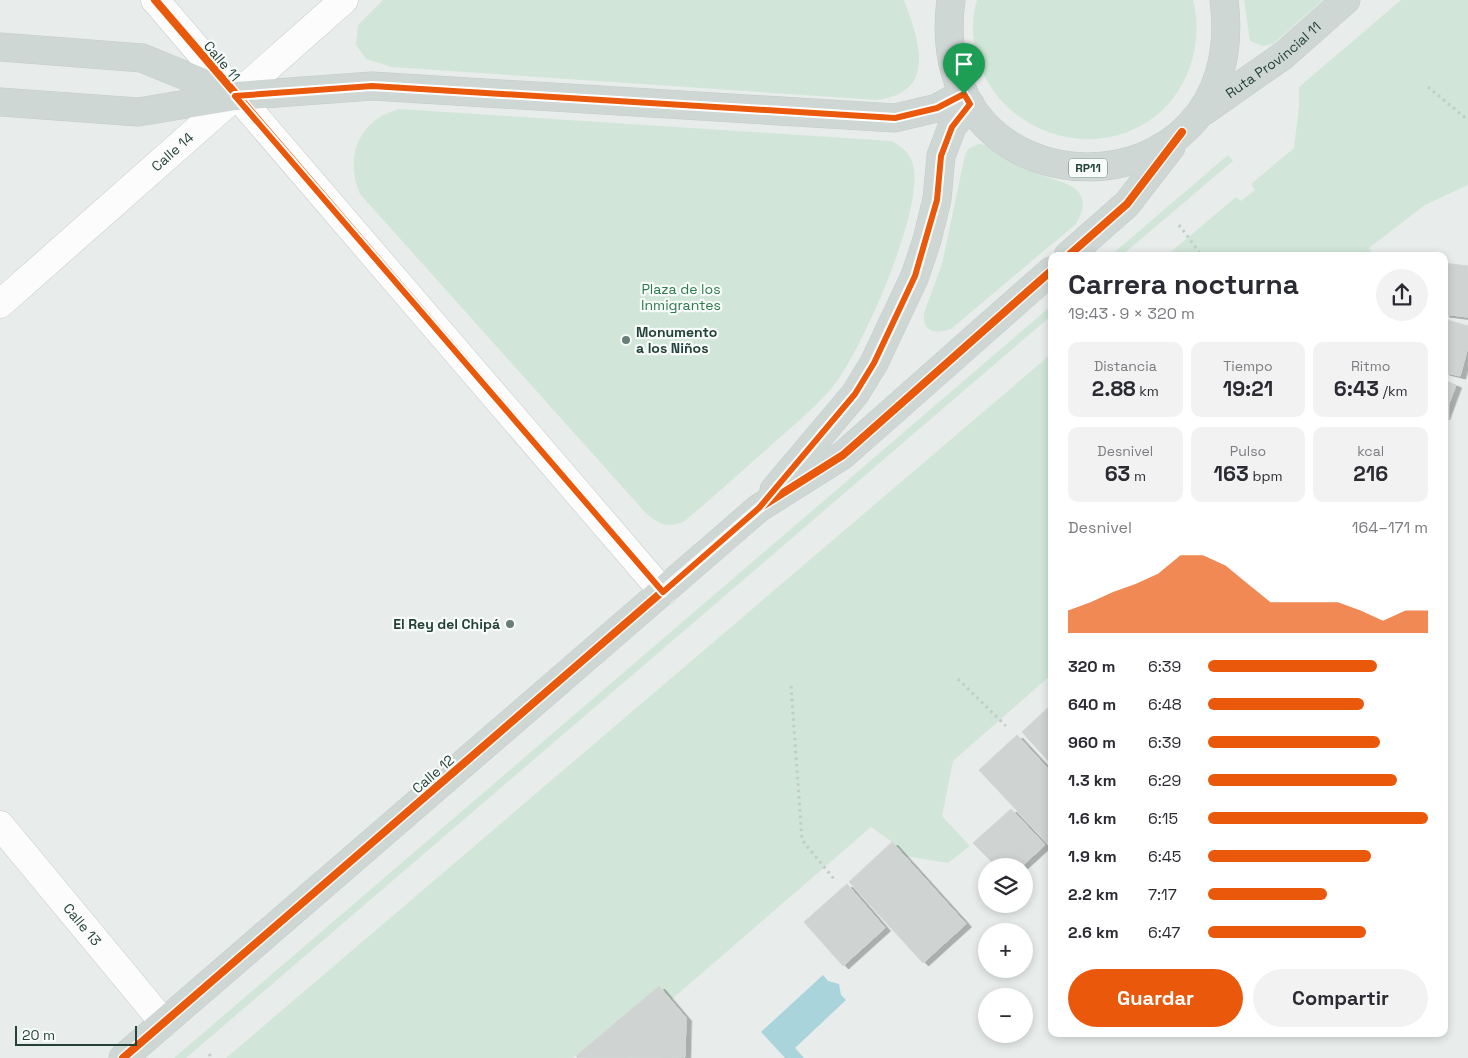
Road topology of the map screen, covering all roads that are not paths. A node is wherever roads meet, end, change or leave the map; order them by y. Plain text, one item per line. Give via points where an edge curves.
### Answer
1 (155, 0) edge
2 (344, 0) edge
3 (1224, 0) edge
4 (1346, 0) edge
5 (946, 7) edge
6 (0, 47) edge
7 (235, 96) junction
8 (967, 99) junction
9 (0, 102) edge
10 (1189, 124) junction
11 (1073, 252) edge
12 (1048, 274) edge
13 (0, 304) edge
14 (759, 508) junction
15 (663, 592) junction
16 (0, 825) edge
17 (164, 1023) junction
18 (123, 1058) edge

1 - 7 street, Calle 11
2 - 7 street, Calle 14
3 - 10 main road, RP11 via 1226,47 1221,72 1211,95
4 - 10 main road, Ruta Provincial 11 / RP11 via 1284,55
5 - 8 main road, RP11 via 951,59
6 - 7 main road via 142,58
7 - 8 main road via 372,86 895,118
7 - 9 main road via 138,112
7 - 13 street, Calle 14
7 - 15 street, Calle 11
8 - 10 main road, RP11 via 992,131 1010,145 1053,164 1076,168 1099,168 1144,157 1164,147
8 - 14 main road via 941,156 937,200 915,276 874,363 855,394
10 - 11 main road via 1127,204
12 - 14 main road via 843,455
14 - 15 main road, Calle 12
15 - 17 main road, Calle 12
16 - 17 street, Calle 13
17 - 18 main road, Calle 12

